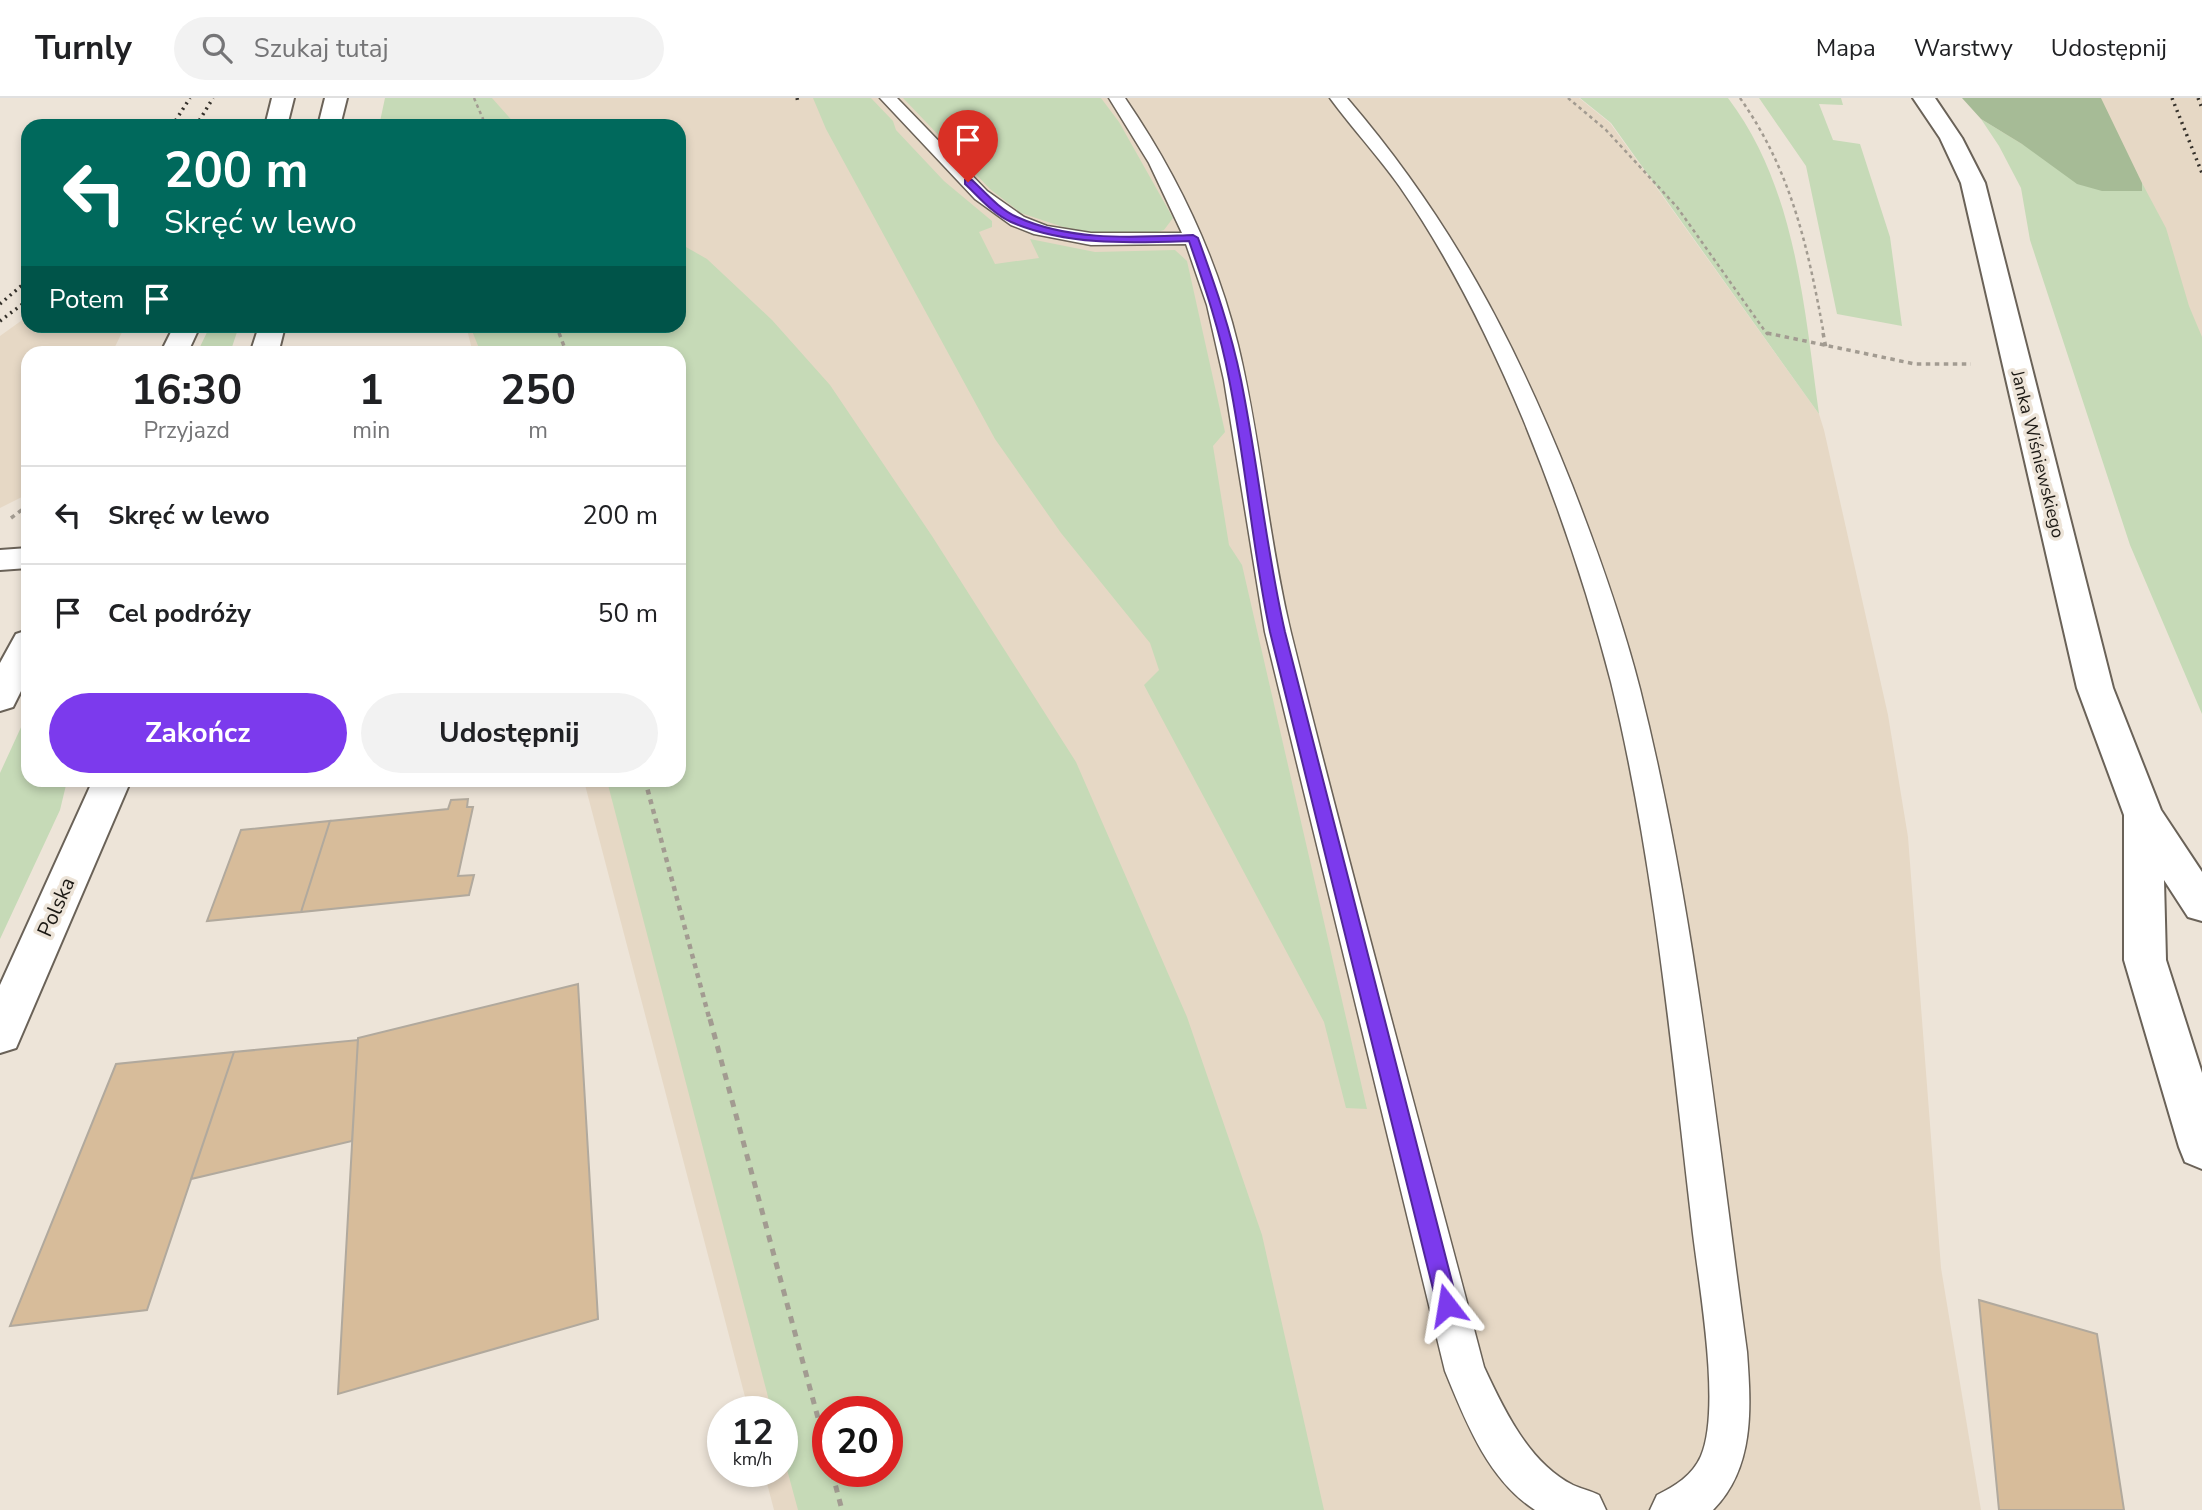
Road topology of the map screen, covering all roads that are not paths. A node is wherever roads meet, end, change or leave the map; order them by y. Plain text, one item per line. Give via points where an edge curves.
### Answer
1 (283, 98) edge
2 (336, 98) edge
3 (888, 98) edge
4 (1117, 98) edge
5 (1338, 98) edge
6 (1924, 98) edge
7 (278, 119) edge
8 (331, 119) edge
9 (1193, 238) junction
10 (21, 558) edge
11 (0, 560) edge
12 (21, 656) edge
13 (0, 698) edge
14 (109, 787) edge
15 (2143, 815) junction
16 (2202, 905) edge
17 (0, 1034) edge
18 (2202, 1147) edge
19 (1584, 1510) edge
20 (1672, 1510) edge

1 - 7 main road
2 - 8 main road
3 - 9 lane via 983,197 1014,219 1091,239
4 - 9 lane via 1164,173
5 - 20 lane via 1434,222 1510,360 1595,584 1632,718 1668,908 1730,1397 1719,1468 1704,1493
6 - 15 main road, Janka Wiśniewskiego via 1973,183 2095,688
9 - 19 lane via 1222,319 1236,381 1268,591 1465,1371 1516,1464 1539,1488 1567,1506
10 - 11 main road
12 - 13 main road
14 - 17 main road, Polska
15 - 16 main road, Janka Wiśniewskiego
15 - 18 main road, Janka Wiśniewskiego via 2145,960

